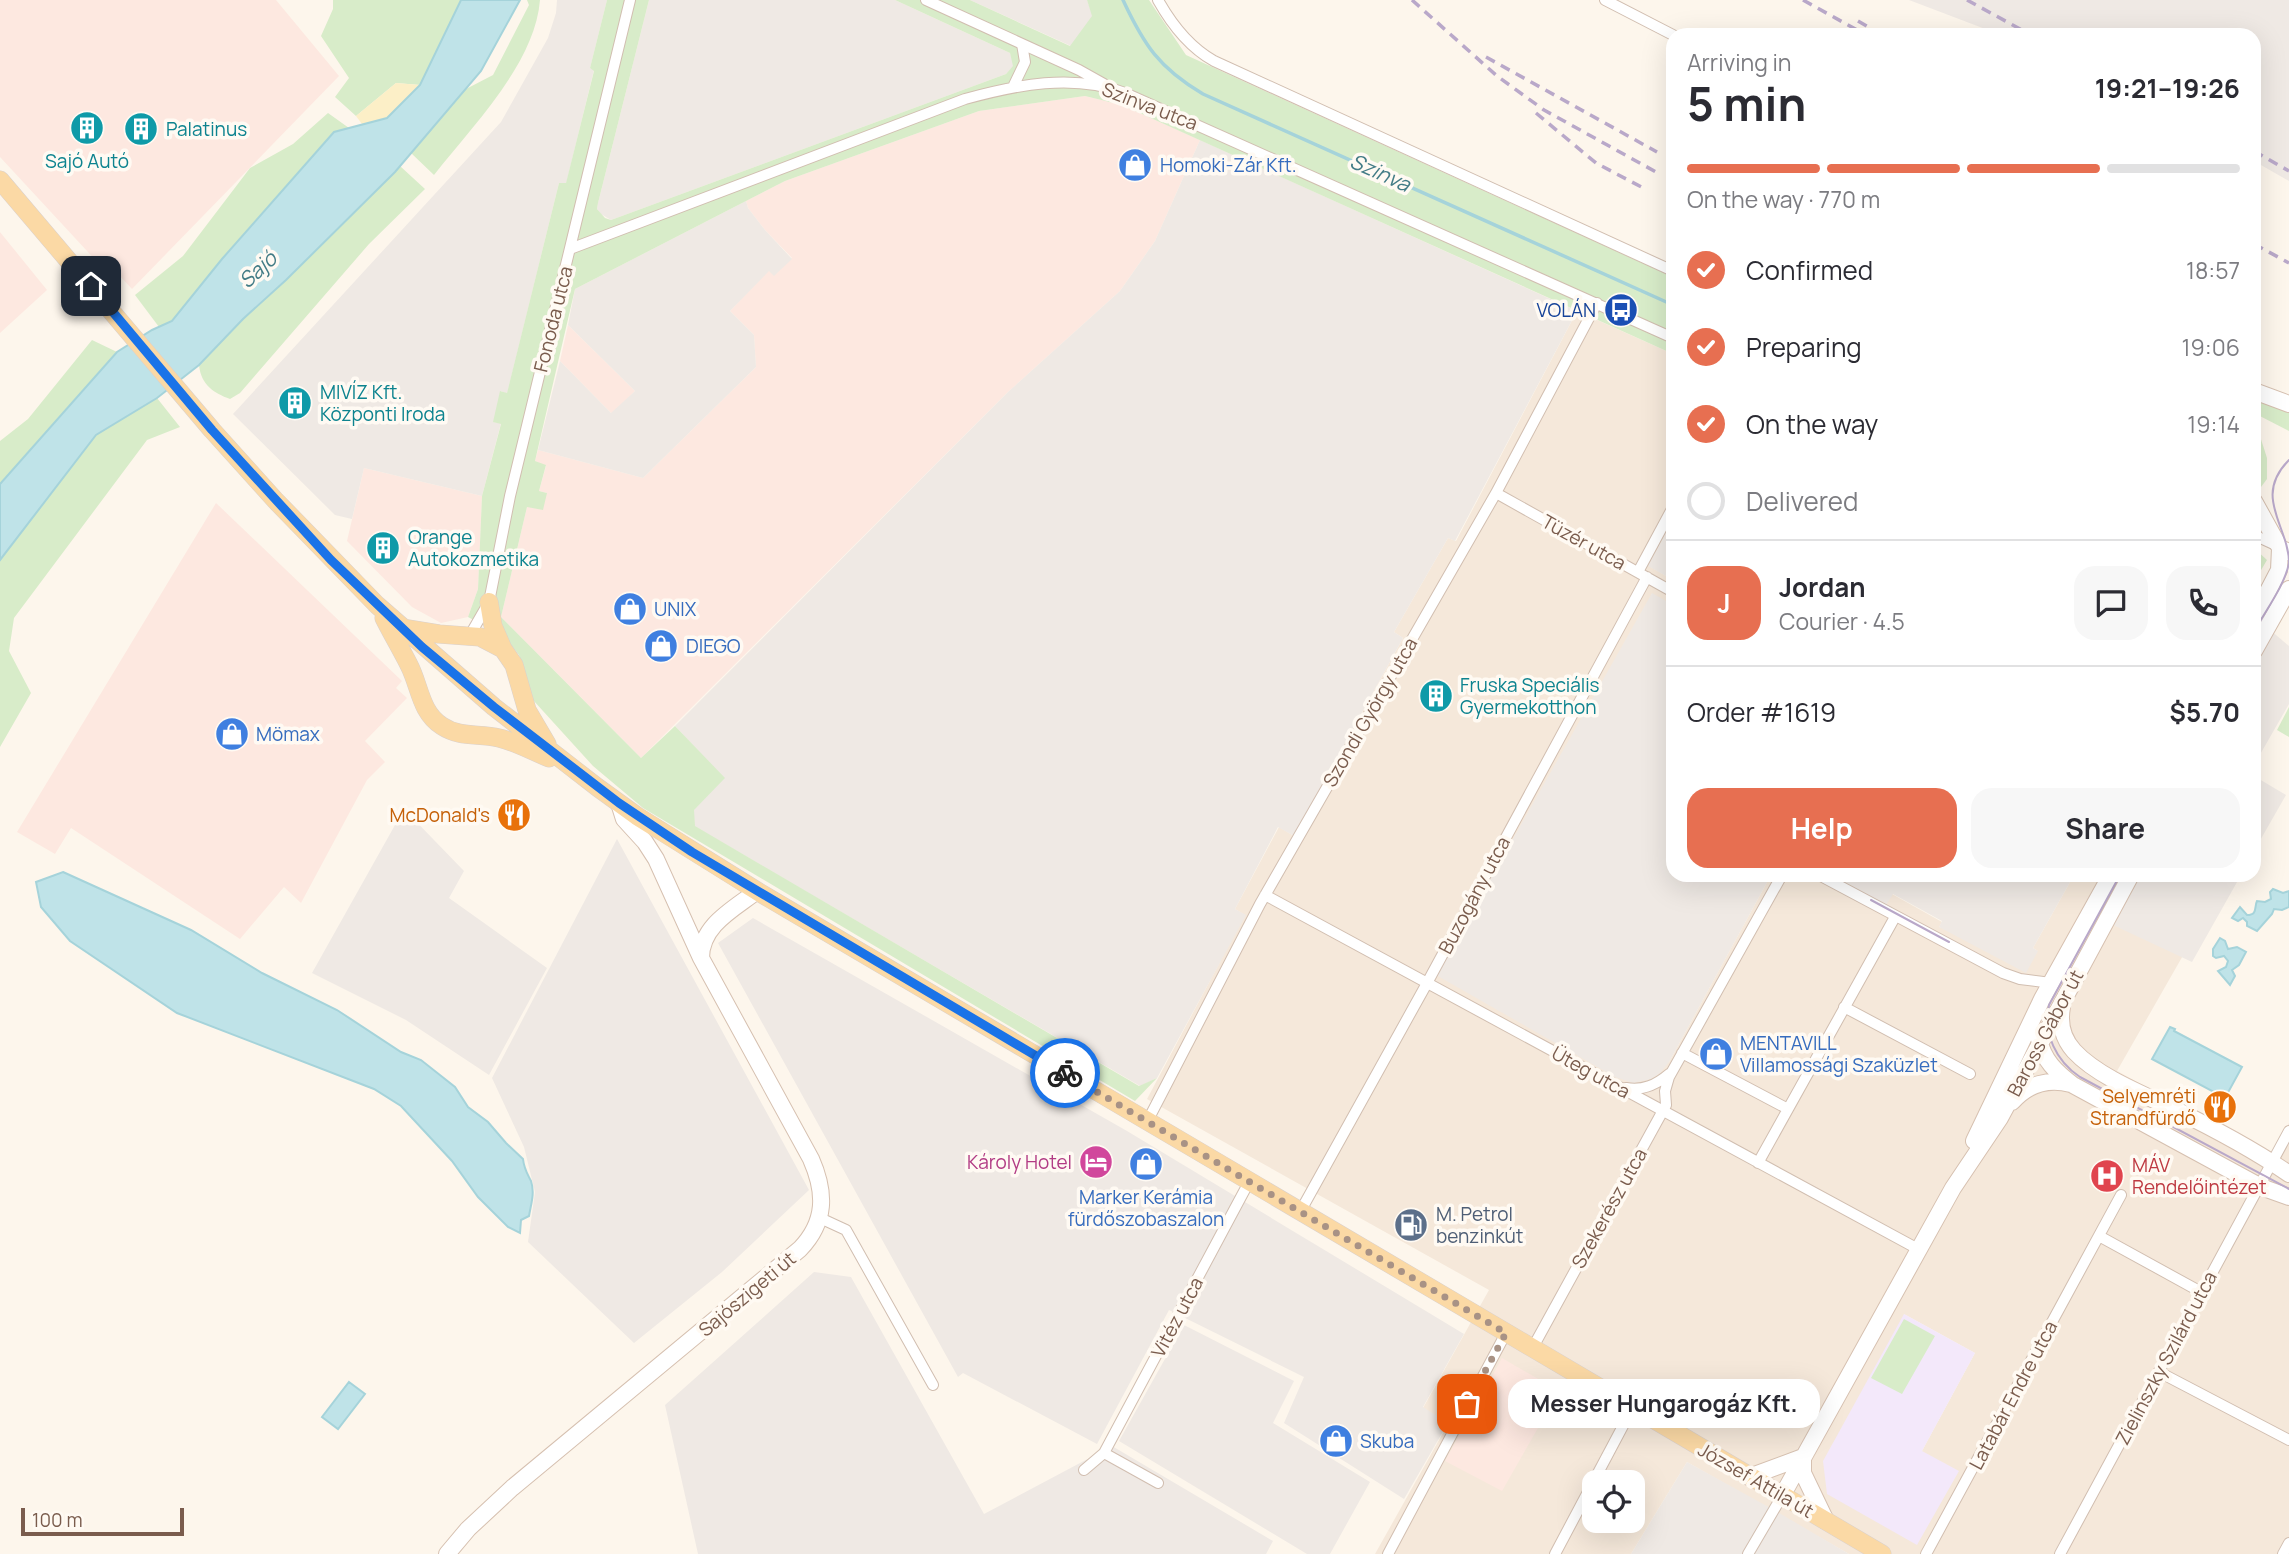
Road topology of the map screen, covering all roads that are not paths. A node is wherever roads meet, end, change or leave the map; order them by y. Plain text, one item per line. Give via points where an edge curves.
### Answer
1 (630, 0) edge
2 (926, 0) edge
3 (1158, 0) edge
4 (1605, 0) edge
5 (1666, 31) edge
6 (1022, 44) junction
7 (1013, 86) junction
8 (1109, 86) junction
9 (0, 180) edge
10 (570, 249) junction
11 (1666, 268) edge
12 (1597, 303) junction
13 (1666, 335) edge
14 (2261, 394) edge
15 (2289, 404) edge
16 (1496, 493) junction
17 (2261, 512) edge
18 (1666, 522) edge
19 (2261, 538) edge
20 (2285, 550) edge
21 (1642, 575) junction
22 (1666, 588) edge
23 (2289, 589) edge
24 (489, 602) junction
25 (377, 605) junction
26 (2261, 612) edge
27 (2261, 616) edge
28 (402, 628) junction
29 (466, 636) junction
30 (502, 649) junction
31 (430, 653) junction
32 (519, 687) junction
33 (419, 691) junction
34 (506, 717) junction
35 (485, 735) junction
36 (552, 753) junction
37 (568, 765) junction
38 (619, 803) junction
39 (1778, 882) edge
40 (1832, 882) edge
41 (2107, 882) edge
42 (2127, 882) edge
43 (757, 891) junction
44 (1265, 895) junction
45 (680, 908) junction
46 (1895, 917) junction
47 (715, 923) junction
48 (701, 958) junction
49 (1427, 982) junction
50 (2051, 983) junction
51 (2064, 997) junction
52 (2041, 1002) junction
53 (1844, 1007) junction
54 (1682, 1053) junction
55 (2038, 1054) junction
56 (1676, 1065) junction
57 (1970, 1073) dead end
58 (2105, 1074) junction
59 (2003, 1079) junction
60 (1613, 1084) junction
61 (2073, 1085) junction
62 (1788, 1109) junction
63 (1663, 1111) junction
64 (2002, 1114) junction
65 (1147, 1122) junction
66 (2289, 1131) edge
67 (1758, 1163) junction
68 (2273, 1163) junction
69 (2289, 1174) edge
70 (1249, 1182) junction
71 (2260, 1187) junction
72 (1952, 1188) junction
73 (2121, 1195) dead end
74 (2289, 1197) edge
75 (1300, 1212) junction
76 (820, 1219) junction
77 (2099, 1236) junction
78 (1918, 1249) junction
79 (2201, 1292) junction
80 (1506, 1333) junction
81 (1532, 1349) junction
82 (2159, 1372) junction
83 (933, 1385) dead end
84 (1633, 1408) junction
85 (2289, 1440) edge
86 (1104, 1453) junction
87 (1804, 1457) junction
88 (1084, 1470) dead end
89 (1749, 1477) junction
90 (1158, 1483) dead end
91 (1782, 1496) junction
92 (1826, 1521) junction
93 (2289, 1543) edge
94 (447, 1554) edge
95 (1388, 1554) edge
96 (1555, 1554) edge
97 (1748, 1554) edge
98 (1882, 1554) edge
99 (1926, 1554) edge
100 (2060, 1554) edge
101 (2283, 1554) edge

1 - 10 street, Fonoda utca
2 - 6 street
3 - 11 street via 1183,37 1211,60
4 - 5 street
6 - 7 street via 1025,62
6 - 8 street
7 - 8 street, Szinva utca
7 - 10 street, Szinva utca via 965,99
8 - 12 street, Szinva utca
9 - 25 main road, József Attila út via 197,412
10 - 24 street, Fonoda utca
12 - 13 street, Szinva utca
12 - 16 street, Szondi György utca
14 - 15 street
16 - 21 street, Tüzér utca
16 - 44 street, Szondi György utca
17 - 20 street
18 - 21 street, Buzogány utca
19 - 20 street
20 - 26 street
21 - 22 street, Tüzér utca
21 - 49 street, Buzogány utca
23 - 27 street
24 - 29 street, Fonoda utca
24 - 30 main road
25 - 28 main road, József Attila út
25 - 33 main road
28 - 29 main road
28 - 31 main road, József Attila út
29 - 30 main road
29 - 31 main road via 448,640
30 - 32 main road via 514,665
31 - 33 main road via 422,667
31 - 34 main road, József Attila út
32 - 34 main road
32 - 36 main road
33 - 35 main road via 426,711 442,726 473,737
34 - 35 main road
34 - 36 main road, József Attila út
35 - 37 main road
36 - 37 main road, József Attila út
37 - 38 main road, József Attila út
38 - 43 main road, József Attila út
38 - 45 street via 624,820 650,849
39 - 54 street, Szekerész utca
40 - 46 street
41 - 50 street, Baross Gábor út
42 - 51 street, Baross Gábor út
43 - 47 street
43 - 65 main road, József Attila út
44 - 49 street, Üteg utca
44 - 65 street, Szondi György utca
45 - 47 street via 697,921
45 - 48 street
46 - 50 street via 2003,973
46 - 53 street
47 - 48 street
48 - 76 street via 811,1159 822,1192
49 - 60 street, Üteg utca
49 - 75 street, Buzogány utca
50 - 52 street, Baross Gábor út
51 - 55 street, Baross Gábor út
51 - 58 street via 2060,1020 2066,1038 2080,1057
52 - 55 street
52 - 59 street, Baross Gábor út
53 - 57 street
53 - 62 street
54 - 56 street, Szekerész utca
54 - 62 street
55 - 58 street via 2067,1059
55 - 59 street
55 - 61 street
55 - 64 street, Baross Gábor út
56 - 60 street, Szekerész utca via 1646,1087
56 - 63 street, Szekerész utca via 1666,1086
58 - 68 street
59 - 72 street, Baross Gábor út
60 - 63 street, Üteg utca
61 - 64 street via 2053,1081 2034,1086
61 - 71 street
62 - 67 street
63 - 67 street, Üteg utca
63 - 81 street, Szekerész utca
64 - 72 street, Baross Gábor út
65 - 70 main road, József Attila út
66 - 68 street, Zielinszky Szilárd utca
67 - 78 street, Üteg utca
68 - 69 street
68 - 71 street, Zielinszky Szilárd utca
70 - 75 main road, József Attila út
70 - 86 street, Vitéz utca
71 - 74 street
71 - 79 street, Zielinszky Szilárd utca
72 - 78 street, Baross Gábor út
73 - 77 street, Latabár Endre utca
75 - 80 main road, József Attila út
76 - 83 street via 846,1230
76 - 94 street, Sajószigeti út via 800,1250 512,1488
77 - 79 street
77 - 99 street, Latabár Endre utca
78 - 87 street, Baross Gábor út
79 - 82 street, Zielinszky Szilárd utca
80 - 81 main road, József Attila út
80 - 95 street
81 - 84 main road, József Attila út
82 - 85 street
82 - 100 street, Zielinszky Szilárd utca
84 - 89 main road, József Attila út
84 - 96 street
86 - 88 street, Vitéz utca
86 - 90 street
87 - 89 street
87 - 91 street, Baross Gábor út
87 - 92 street via 1803,1473
89 - 91 main road, József Attila út
91 - 92 main road, József Attila út
91 - 97 street
92 - 98 main road, József Attila út
93 - 101 street

